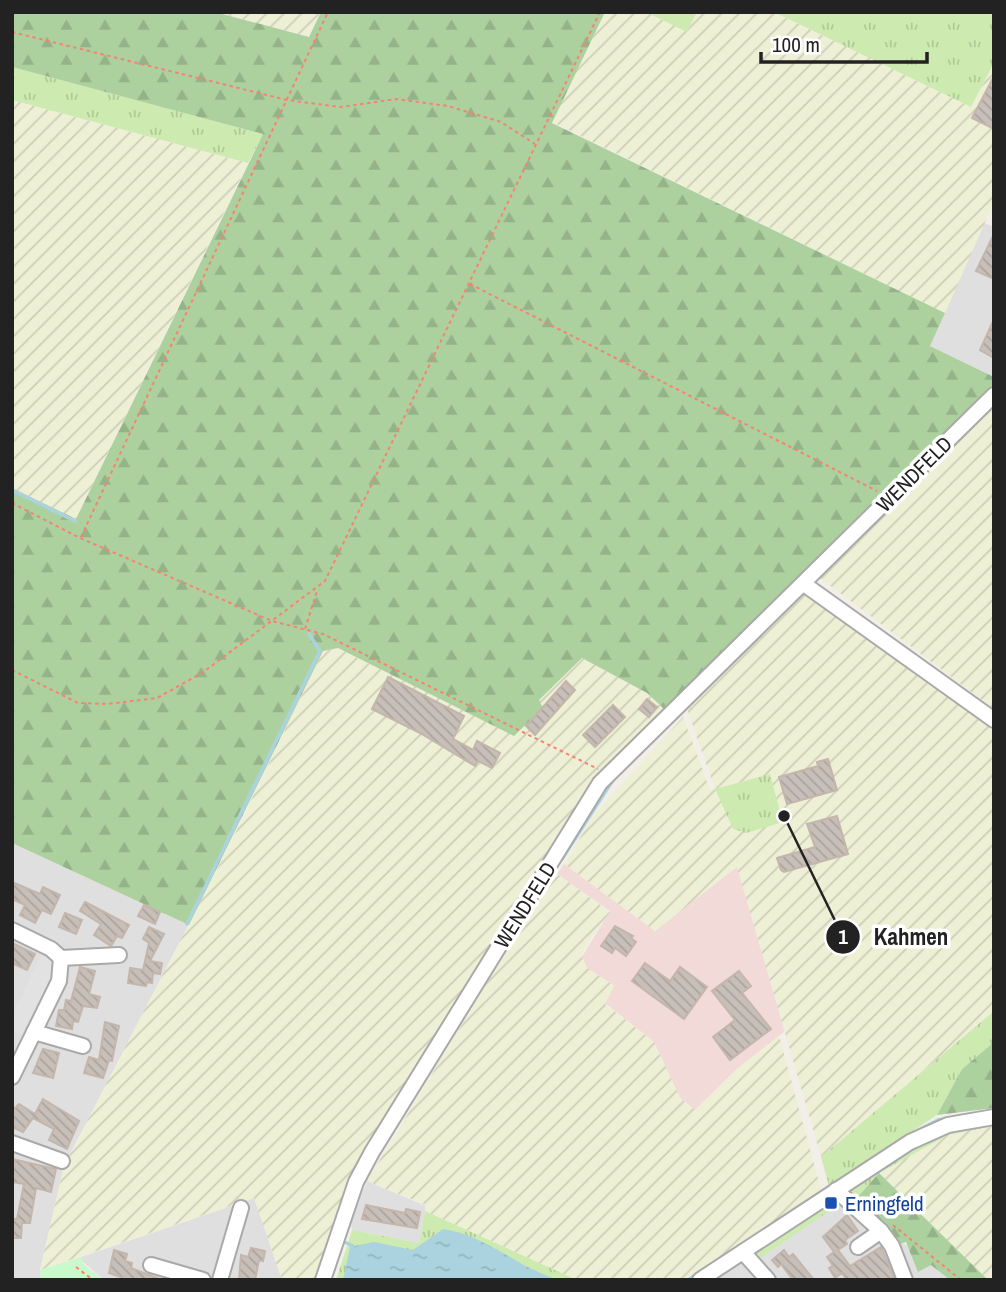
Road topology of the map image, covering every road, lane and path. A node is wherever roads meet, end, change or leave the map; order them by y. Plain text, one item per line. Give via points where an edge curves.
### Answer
1 (328, 12) edge
2 (600, 12) edge
3 (12, 32) edge
4 (286, 100) junction
5 (536, 145) junction
6 (469, 283) junction
7 (994, 394) edge
8 (891, 498) junction
9 (12, 503) edge
10 (80, 538) junction
11 (804, 584) junction
12 (318, 589) junction
13 (272, 621) junction
14 (304, 630) junction
15 (12, 670) edge
16 (994, 720) edge
17 (608, 774) junction
18 (12, 930) edge
19 (119, 955) dead end
20 (61, 958) junction
21 (34, 1032) junction
22 (83, 1046) dead end
23 (12, 1077) edge
24 (994, 1117) edge
25 (12, 1143) edge
26 (62, 1161) dead end
27 (836, 1190) junction
28 (241, 1208) dead end
29 (885, 1226) junction
30 (858, 1248) dead end
31 (743, 1252) junction
32 (151, 1265) dead end
33 (76, 1267) dead end
34 (93, 1280) edge
35 (203, 1280) edge
36 (220, 1280) edge
37 (323, 1280) edge
38 (700, 1280) edge
39 (768, 1280) edge
40 (905, 1280) edge
41 (961, 1280) edge

1 - 4 path
2 - 5 path
3 - 4 path
4 - 5 path via 340,107 396,99 447,106 501,122
4 - 10 path
5 - 6 path
6 - 8 path
6 - 12 path via 342,550
7 - 8 street, WENDFELD
8 - 11 street, WENDFELD
9 - 10 path
10 - 13 path
11 - 16 street
11 - 17 street, WENDFELD
12 - 13 path
12 - 14 path
13 - 14 path
13 - 15 path via 202,673 157,698 78,703
14 - 17 path via 323,634
17 - 37 street, WENDFELD via 378,1141 356,1182
18 - 20 street
19 - 20 street
20 - 21 street via 59,981
21 - 22 street
21 - 23 street
24 - 27 street via 948,1125 923,1135
25 - 26 street
27 - 29 street
27 - 31 street
28 - 36 street
29 - 30 street
29 - 40 street
29 - 41 path
31 - 38 street
31 - 39 street
32 - 35 street
33 - 34 path

